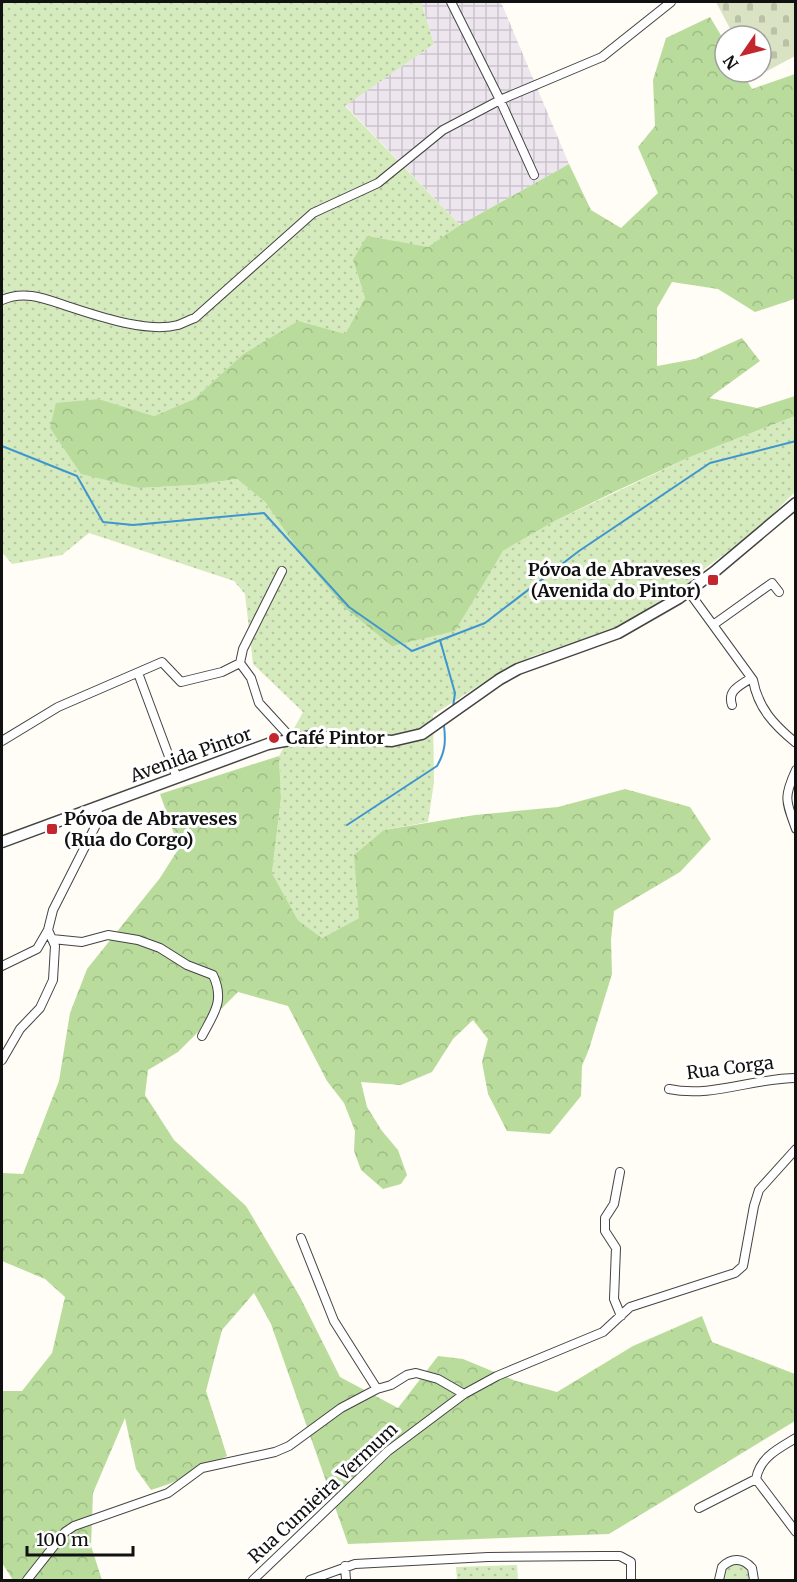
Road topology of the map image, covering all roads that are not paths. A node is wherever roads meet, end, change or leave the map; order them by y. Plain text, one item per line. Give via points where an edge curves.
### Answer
1 (451, 2) edge
2 (671, 2) edge
3 (500, 100) junction
4 (534, 175) dead end
5 (2, 300) edge
6 (795, 503) edge
7 (282, 571) dead end
8 (688, 592) junction
9 (779, 592) dead end
10 (714, 625) junction
11 (240, 663) junction
12 (138, 673) junction
13 (751, 678) junction
14 (732, 705) dead end
15 (292, 739) junction
16 (2, 741) edge
17 (795, 743) edge
18 (795, 770) edge
19 (177, 778) junction
20 (98, 807) junction
21 (795, 829) edge
22 (2, 842) edge
23 (48, 930) junction
24 (52, 939) junction
25 (2, 966) edge
26 (202, 1036) dead end
27 (2, 1060) edge
28 (795, 1078) edge
29 (669, 1089) dead end
30 (795, 1149) edge
31 (620, 1172) dead end
32 (301, 1238) dead end
33 (621, 1316) junction
34 (377, 1389) junction
35 (464, 1394) junction
36 (795, 1438) edge
37 (756, 1479) junction
38 (699, 1508) dead end
39 (795, 1532) edge
40 (345, 1566) junction
41 (27, 1581) edge
42 (253, 1581) edge
43 (310, 1581) edge
44 (346, 1581) edge
45 (631, 1581) edge
46 (719, 1581) edge
47 (754, 1581) edge

1 - 3 street
2 - 3 street via 602,57
3 - 4 street
3 - 5 street via 443,130 378,183 313,213 195,318 176,325 151,326 103,318 30,294
6 - 8 street, Avenida Pintor
7 - 11 street via 243,649
8 - 10 street
8 - 15 street, Avenida Pintor via 618,633 518,669 422,734 392,741 323,736
9 - 10 street via 772,583
10 - 13 street
11 - 12 street via 222,672 181,682 162,662
11 - 15 street via 251,678 260,703
12 - 16 street via 58,707
12 - 19 street
13 - 14 street via 731,693
13 - 17 street via 764,711
15 - 19 street, Avenida Pintor
18 - 21 street via 786,790
19 - 20 street, Avenida Pintor
20 - 22 street, Avenida Pintor
20 - 23 street via 97,823 53,910
23 - 24 street
23 - 25 street via 37,950
24 - 26 street via 82,942 108,935 138,940 213,975 219,988 219,1002
24 - 27 street via 54,980 40,1008 20,1029
28 - 29 street, Rua Corga via 718,1090
30 - 33 street, Rua Cumieira Vermum via 759,1190 743,1266 630,1307
31 - 33 street via 614,1204 605,1218 605,1231 616,1248 614,1299
32 - 34 street via 334,1321
33 - 35 street, Rua Cumieira Vermum via 603,1332
34 - 35 street via 416,1373 438,1379
34 - 41 street via 341,1408 289,1446 202,1468 168,1492 74,1526
35 - 42 street, Rua Cumieira Vermum via 388,1451
36 - 37 street via 768,1455 758,1468
37 - 38 street
37 - 39 street
40 - 43 street
40 - 44 street
40 - 45 street via 488,1557 620,1556 631,1562
46 - 47 street via 722,1567 737,1559 752,1568

